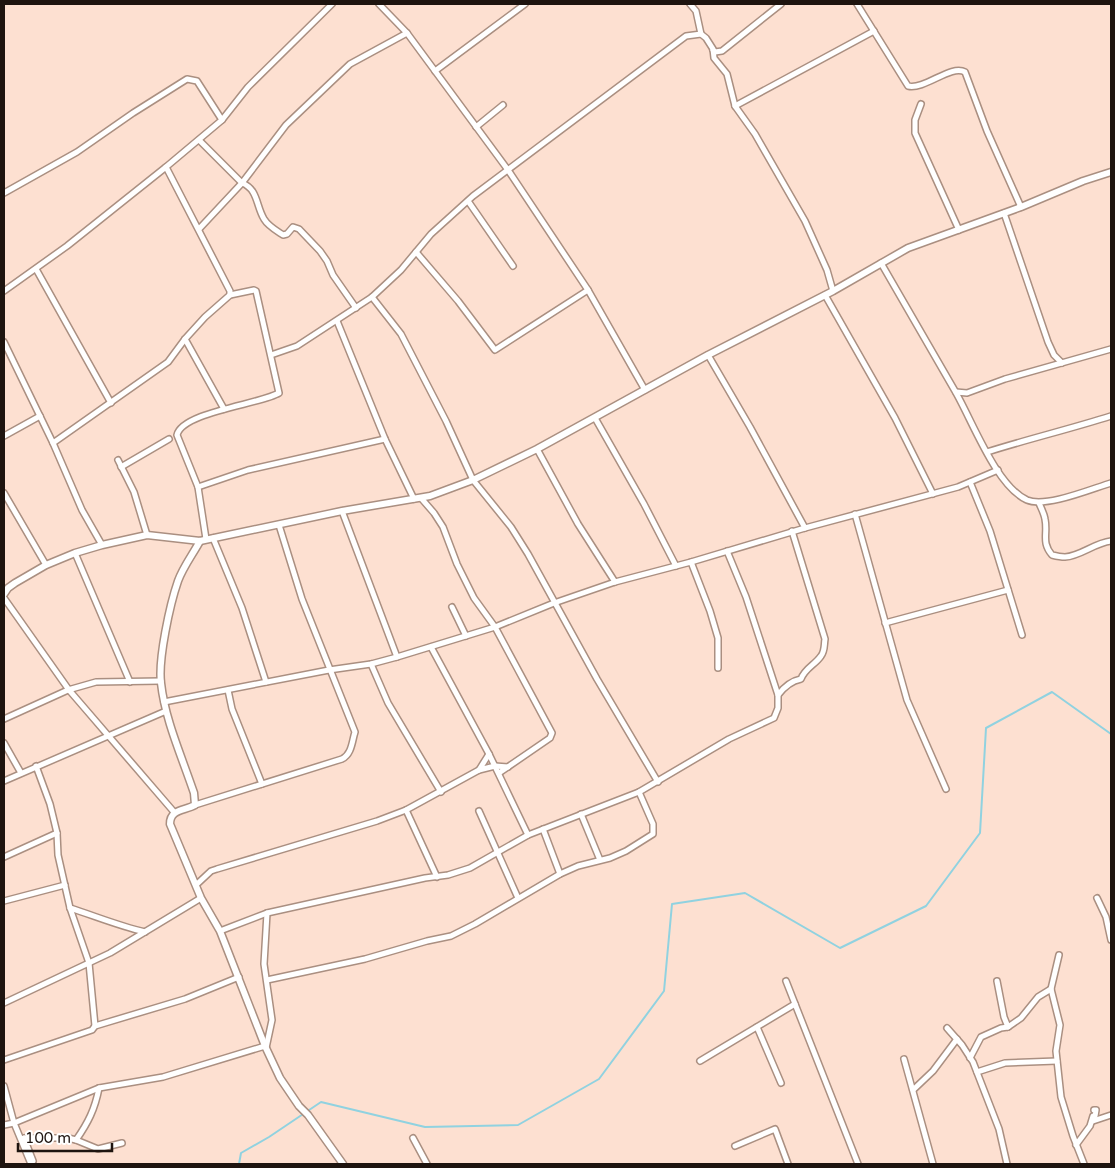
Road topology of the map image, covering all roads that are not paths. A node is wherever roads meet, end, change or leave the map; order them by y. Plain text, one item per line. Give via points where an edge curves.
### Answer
1 (332, 4) edge
2 (379, 4) edge
3 (525, 4) edge
4 (690, 4) edge
5 (781, 4) edge
6 (857, 4) edge
7 (874, 31) junction
8 (407, 33) junction
9 (701, 34) junction
10 (712, 49) junction
11 (435, 72) junction
12 (921, 104) dead end
13 (503, 105) dead end
14 (735, 106) junction
15 (222, 120) junction
16 (476, 127) junction
17 (199, 140) junction
18 (166, 167) junction
19 (508, 170) junction
20 (1111, 172) edge
21 (242, 183) junction
22 (4, 193) edge
23 (468, 201) junction
24 (1021, 207) junction
25 (1004, 214) junction
26 (199, 229) junction
27 (959, 230) junction
28 (416, 252) junction
29 (880, 263) junction
30 (513, 266) dead end
31 (36, 270) junction
32 (588, 290) junction
33 (4, 291) edge
34 (834, 291) junction
35 (230, 295) junction
36 (825, 295) junction
37 (372, 297) junction
38 (356, 308) junction
39 (337, 321) junction
40 (185, 339) junction
41 (4, 342) edge
42 (1111, 349) edge
43 (6, 353) edge
44 (272, 355) junction
45 (708, 355) junction
46 (1062, 363) junction
47 (645, 390) junction
48 (956, 392) junction
49 (967, 393) junction
50 (960, 400) junction
51 (110, 403) junction
52 (224, 408) junction
53 (40, 416) junction
54 (1111, 416) edge
55 (595, 418) junction
56 (4, 436) edge
57 (169, 439) dead end
58 (385, 439) junction
59 (53, 443) junction
60 (537, 449) junction
61 (987, 452) junction
62 (118, 460) dead end
63 (121, 467) junction
64 (998, 470) junction
65 (474, 480) junction
66 (970, 482) junction
67 (1111, 483) edge
68 (198, 487) junction
69 (4, 493) edge
70 (933, 494) junction
71 (418, 498) junction
72 (1039, 503) junction
73 (342, 511) junction
74 (855, 514) junction
75 (279, 525) junction
76 (805, 528) junction
77 (792, 532) junction
78 (147, 535) junction
79 (206, 539) junction
80 (1111, 541) edge
81 (102, 545) junction
82 (727, 551) junction
83 (75, 553) junction
84 (691, 562) junction
85 (46, 565) junction
86 (676, 566) junction
87 (615, 582) junction
88 (1008, 590) junction
89 (4, 594) edge
90 (4, 598) edge
91 (554, 603) junction
92 (452, 608) dead end
93 (885, 623) junction
94 (495, 627) junction
95 (1022, 635) dead end
96 (466, 636) junction
97 (431, 647) junction
98 (397, 657) junction
99 (371, 664) junction
100 (718, 668) dead end
101 (330, 670) junction
102 (130, 682) junction
103 (161, 682) junction
104 (266, 682) junction
105 (69, 690) junction
106 (228, 690) junction
107 (778, 695) junction
108 (164, 702) junction
109 (166, 712) junction
110 (4, 719) edge
111 (110, 737) junction
112 (4, 743) edge
113 (489, 754) junction
114 (36, 766) junction
115 (495, 766) junction
116 (508, 767) junction
117 (479, 770) junction
118 (21, 773) junction
119 (499, 773) junction
120 (4, 781) edge
121 (658, 782) junction
122 (262, 784) junction
123 (946, 789) dead end
124 (441, 792) junction
125 (639, 792) junction
126 (195, 805) junction
127 (406, 810) junction
128 (479, 811) dead end
129 (174, 812) junction
130 (581, 814) junction
131 (543, 829) junction
132 (57, 833) junction
133 (528, 836) junction
134 (497, 853) junction
135 (4, 857) edge
136 (600, 860) junction
137 (560, 874) junction
138 (437, 877) junction
139 (65, 885) junction
140 (196, 885) junction
141 (201, 898) junction
142 (518, 898) junction
143 (1097, 898) dead end
144 (4, 901) edge
145 (70, 908) junction
146 (267, 913) junction
147 (220, 931) junction
148 (145, 932) junction
149 (1111, 940) edge
150 (1059, 955) dead end
151 (89, 963) junction
152 (239, 977) junction
153 (267, 980) junction
154 (786, 980) dead end
155 (998, 981) dead end
156 (1052, 989) junction
157 (4, 1003) edge
158 (795, 1004) junction
159 (95, 1026) junction
160 (757, 1027) junction
161 (1008, 1027) junction
162 (947, 1028) dead end
163 (957, 1039) junction
164 (266, 1047) junction
165 (970, 1058) junction
166 (904, 1059) dead end
167 (4, 1060) edge
168 (1057, 1060) junction
169 (700, 1061) dead end
170 (976, 1072) junction
171 (781, 1082) dead end
172 (4, 1086) edge
173 (99, 1088) junction
174 (912, 1090) junction
175 (1094, 1110) dead end
176 (1111, 1115) edge
177 (1093, 1121) junction
178 (14, 1123) junction
179 (4, 1125) edge
180 (413, 1138) dead end
181 (76, 1140) junction
182 (122, 1143) dead end
183 (1076, 1145) junction
184 (735, 1146) dead end
185 (32, 1164) edge
186 (343, 1164) edge
187 (427, 1164) edge
188 (788, 1164) edge
189 (858, 1164) edge
190 (933, 1164) edge
191 (1007, 1164) edge
192 (1084, 1164) edge

1 - 15 street via 248,87
2 - 8 street
3 - 11 street
4 - 9 street via 696,11
5 - 10 street via 722,51
6 - 7 street
7 - 14 street
7 - 24 street via 908,86 920,85 957,70 965,72
8 - 11 street
8 - 21 street via 350,64 286,125
9 - 10 street
9 - 19 street via 686,36
10 - 14 street via 714,58 727,74
11 - 16 street
12 - 27 street via 914,133
13 - 16 street
14 - 34 street via 755,134 805,221
15 - 17 street
15 - 22 street via 197,81 187,79 77,152
16 - 19 street
17 - 18 street
17 - 21 street
18 - 26 street
18 - 31 street
19 - 23 street
19 - 32 street
20 - 24 street
21 - 26 street
21 - 38 street via 254,193 268,223 283,235 293,228 299,229 313,243
23 - 28 street
23 - 30 street
24 - 25 street
25 - 27 street
25 - 46 street via 1048,342
26 - 35 street
27 - 29 street via 908,248
28 - 32 street via 495,350
28 - 37 street
29 - 34 street
29 - 48 street
31 - 33 street
31 - 51 street
32 - 47 street
34 - 36 street
35 - 40 street
35 - 44 street via 256,291
36 - 45 street
36 - 70 street via 895,418
37 - 38 street
37 - 65 street via 401,334
38 - 39 street
39 - 44 street via 297,346
39 - 58 street
40 - 51 street via 168,362
40 - 52 street
41 - 43 street
42 - 46 street
43 - 53 street
44 - 52 street via 280,393
45 - 47 street
45 - 76 street
46 - 49 street
47 - 55 street
48 - 49 street
48 - 50 street
49 - 50 street
50 - 61 street
51 - 59 street
52 - 68 street via 196,420 176,435
53 - 56 street
53 - 59 street
54 - 61 street
55 - 60 street
55 - 86 street
57 - 63 street
58 - 68 street via 256,468
58 - 71 street
59 - 81 street via 82,510
60 - 65 street
60 - 87 street via 578,524
61 - 64 street
62 - 63 street
63 - 78 street via 134,492
64 - 66 street
64 - 72 street via 1020,495
65 - 71 street
65 - 91 street via 511,527
66 - 70 street
66 - 88 street via 990,531
67 - 72 street
68 - 79 street
69 - 85 street
70 - 74 street
71 - 73 street
71 - 94 street via 443,527 474,598
72 - 80 street via 1046,522 1046,548 1052,555 1065,557
73 - 75 street
73 - 98 street
74 - 76 street
74 - 93 street
75 - 79 street
75 - 101 street via 302,599
76 - 77 street
77 - 82 street
77 - 107 street via 825,639 824,652 801,679 782,689
78 - 79 street
78 - 81 street
79 - 103 street via 178,581 167,626
79 - 104 street via 242,608
81 - 83 street
82 - 84 street
82 - 107 street via 746,597
83 - 85 street
83 - 102 street
84 - 86 street
84 - 100 street via 718,638
85 - 89 street via 15,583
86 - 87 street
87 - 91 street
88 - 93 street
88 - 95 street
90 - 105 street
91 - 94 street
91 - 121 street
92 - 96 street
93 - 123 street via 908,700
94 - 96 street
94 - 116 street via 552,732 550,738
96 - 97 street
97 - 98 street
97 - 113 street
98 - 99 street
99 - 101 street
99 - 124 street via 388,703
101 - 104 street
101 - 122 street via 355,732 347,756
102 - 103 street
102 - 105 street via 96,682
103 - 108 street
104 - 106 street
105 - 110 street
105 - 111 street
106 - 108 street
106 - 122 street via 232,709
107 - 121 street via 774,718 729,739
108 - 109 street
109 - 111 street
109 - 126 street via 194,793
111 - 114 street
111 - 129 street
112 - 118 street
113 - 115 street
113 - 117 street
114 - 118 street
114 - 132 street
115 - 116 street
115 - 117 street
115 - 119 street
116 - 119 street
117 - 124 street
118 - 120 street
119 - 133 street
121 - 125 street
122 - 126 street
124 - 127 street
125 - 130 street
125 - 136 street via 653,824 653,834
126 - 129 street
127 - 138 street
127 - 140 street via 211,871
128 - 134 street
129 - 140 street via 170,824
130 - 131 street
130 - 136 street
131 - 133 street
131 - 137 street
132 - 135 street
132 - 139 street
133 - 134 street
134 - 138 street via 470,868
134 - 142 street
136 - 137 street
137 - 142 street
138 - 146 street
139 - 144 street
139 - 145 street
140 - 141 street
141 - 147 street
141 - 148 street
142 - 153 street via 451,936
143 - 149 street via 1106,917
145 - 148 street
145 - 151 street
146 - 147 street
146 - 153 street via 264,964
147 - 152 street
148 - 151 street
150 - 156 street
151 - 157 street
151 - 159 street
152 - 159 street via 185,999
152 - 164 street
153 - 164 street via 272,1020
154 - 158 street
155 - 161 street
156 - 161 street via 1038,997 1021,1018
156 - 168 street via 1060,1025
158 - 160 street
158 - 189 street
159 - 167 street via 92,1030
160 - 169 street
160 - 171 street
161 - 165 street via 981,1037
162 - 163 street
163 - 165 street
163 - 174 street via 933,1071
164 - 173 street via 163,1077
164 - 186 street via 280,1078
165 - 170 street
166 - 174 street
168 - 170 street via 1005,1063
168 - 183 street via 1061,1097
170 - 191 street via 999,1129
172 - 178 street
173 - 178 street
173 - 181 street via 88,1123
174 - 190 street
175 - 177 street
176 - 177 street
177 - 183 street
178 - 179 street
178 - 185 street
180 - 187 street
181 - 182 street via 98,1150
181 - 185 street via 24,1138
183 - 192 street
184 - 188 street via 775,1129

